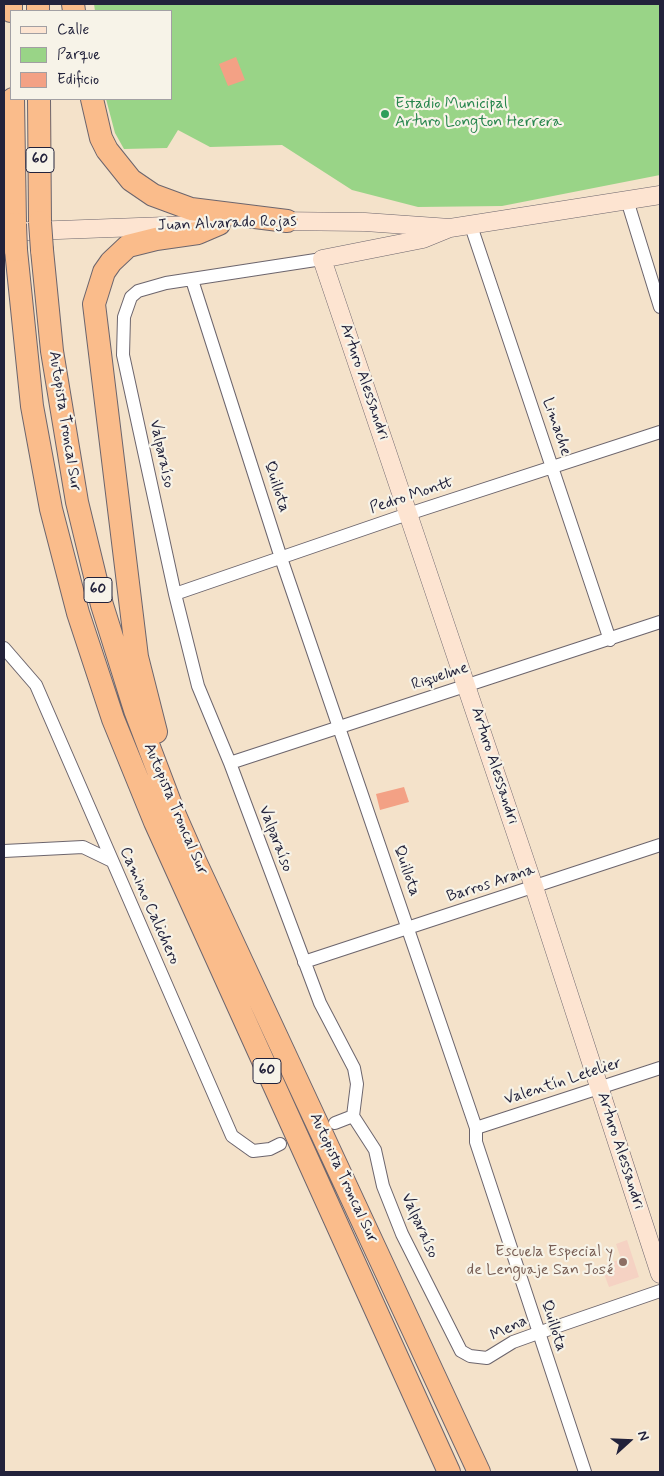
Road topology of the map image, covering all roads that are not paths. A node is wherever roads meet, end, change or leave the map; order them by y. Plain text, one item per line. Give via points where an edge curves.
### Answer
1 (13, 100) edge
2 (39, 100) edge
3 (92, 100) edge
4 (4, 156) edge
5 (660, 195) edge
6 (15, 198) junction
7 (627, 200) junction
8 (287, 221) junction
9 (218, 224) junction
10 (471, 226) junction
11 (450, 228) junction
12 (12, 235) edge
13 (322, 259) junction
14 (192, 280) junction
15 (138, 290) joint
16 (660, 308) edge
17 (660, 432) edge
18 (553, 468) junction
19 (409, 514) junction
20 (281, 558) junction
21 (175, 594) junction
22 (660, 622) edge
23 (610, 640) junction
24 (4, 648) edge
25 (467, 686) junction
26 (339, 728) junction
27 (230, 763) junction
28 (660, 845) edge
29 (4, 850) edge
30 (112, 861) junction
31 (534, 887) junction
32 (220, 913) junction
33 (408, 929) junction
34 (304, 962) junction
35 (660, 1068) edge
36 (599, 1087) junction
37 (353, 1116) junction
38 (335, 1123) dead end
39 (476, 1128) junction
40 (280, 1144) dead end
41 (660, 1274) edge
42 (660, 1291) edge
43 (538, 1332) junction
44 (486, 1358) joint
45 (449, 1472) edge
46 (478, 1472) edge
47 (585, 1472) edge

1 - 6 highway, Autopista Troncal Sur / 60
2 - 32 highway, Autopista Troncal Sur / 60, bridge via 42,250 52,351 77,502 118,658 154,762
3 - 8 highway via 107,150 132,180 153,195 191,210
4 - 6 highway
5 - 7 main road, Juan Alvarado Rojas
6 - 12 highway, Autopista Troncal Sur / 60
7 - 10 main road, Juan Alvarado Rojas
7 - 16 street
8 - 9 main road, Juan Alvarado Rojas
8 - 11 main road, Juan Alvarado Rojas
9 - 12 main road, Juan Alvarado Rojas
9 - 32 highway via 198,233 156,238 128,246 104,272 96,293 94,316 137,657 157,735
10 - 11 main road, Juan Alvarado Rojas
10 - 18 street, Limache
11 - 13 main road, Juan Alvarado Rojas via 423,239
12 - 45 highway, Autopista Troncal Sur / 60 via 25,354 48,492 78,613 110,710 159,831
13 - 14 street, Juan Alvarado Rojas
13 - 19 main road, Arturo Alessandri
14 - 15 street, Juan Alvarado Rojas
14 - 20 street, Quillota
15 - 21 street, Valparaíso via 124,317 123,355
17 - 18 street, Pedro Montt
18 - 19 street, Pedro Montt
18 - 23 street, Limache
19 - 20 street, Pedro Montt
19 - 25 main road, Arturo Alessandri
20 - 21 street, Pedro Montt
20 - 26 street, Quillota
21 - 27 street, Valparaíso via 198,686
22 - 23 street, Riquelme
23 - 25 street, Riquelme
24 - 30 street, Camino Calichero via 36,686
25 - 26 street, Riquelme
25 - 31 main road, Arturo Alessandri
26 - 27 street, Riquelme
26 - 33 street, Quillota
27 - 34 street, Valparaíso
28 - 31 street, Barros Arana
29 - 30 street via 83,847
30 - 40 street, Camino Calichero via 232,1136 253,1151
31 - 33 street, Barros Arana
31 - 36 main road, Arturo Alessandri
32 - 46 highway, Autopista Troncal Sur / 60
33 - 34 street, Barros Arana
33 - 39 street, Quillota
34 - 37 street, Valparaíso via 320,1003 354,1068
35 - 36 street, Valentín Letelier
36 - 39 street, Valentín Letelier
36 - 41 main road, Arturo Alessandri
37 - 38 street
37 - 44 street, Valparaíso via 375,1150 383,1186 402,1234 461,1351
39 - 43 street, Quillota via 476,1142
42 - 43 street, Mena
43 - 44 street, Mena
43 - 47 street, Quillota

